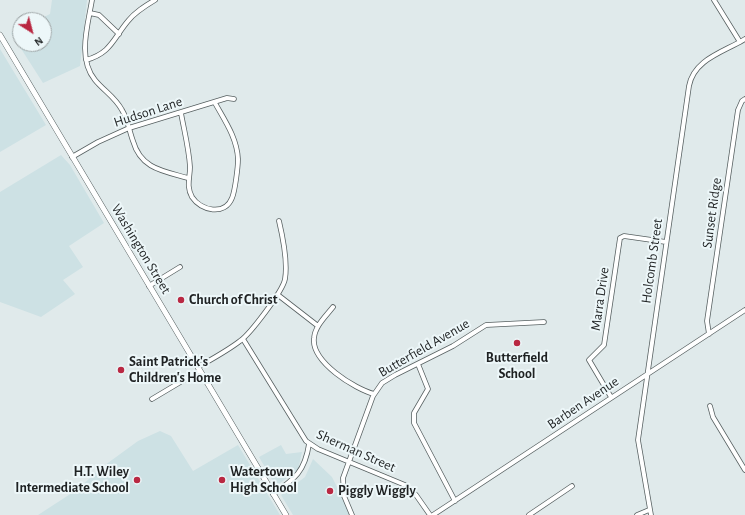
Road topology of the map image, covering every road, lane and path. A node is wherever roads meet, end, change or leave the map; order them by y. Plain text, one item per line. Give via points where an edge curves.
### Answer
1 (92, 0) edge
2 (155, 0) edge
3 (714, 0) edge
4 (90, 13) junction
5 (119, 34) junction
6 (0, 35) edge
7 (745, 39) edge
8 (740, 42) junction
9 (86, 60) junction
10 (745, 98) edge
11 (234, 99) dead end
12 (215, 103) junction
13 (181, 113) junction
14 (129, 128) junction
15 (72, 157) junction
16 (188, 178) junction
17 (278, 221) dead end
18 (666, 242) junction
19 (180, 268) dead end
20 (149, 286) junction
21 (278, 295) junction
22 (333, 307) dead end
23 (745, 310) edge
24 (544, 322) dead end
25 (318, 326) junction
26 (709, 334) junction
27 (242, 339) junction
28 (418, 364) junction
29 (198, 369) junction
30 (646, 374) junction
31 (374, 394) junction
32 (611, 397) junction
33 (152, 399) dead end
34 (710, 406) dead end
35 (310, 444) junction
36 (348, 462) junction
37 (743, 462) edge
38 (745, 470) edge
39 (572, 486) dead end
40 (273, 494) junction
41 (455, 501) junction
42 (649, 510) junction
43 (286, 515) edge
44 (352, 515) edge
45 (430, 515) edge
46 (433, 515) edge
47 (529, 515) edge
48 (636, 515) edge
49 (651, 515) edge

1 - 4 street
2 - 5 street via 133,16
3 - 8 street
4 - 5 street via 99,15
4 - 9 street via 85,46
5 - 9 street via 109,49
6 - 15 main road, Washington Street
7 - 8 street, Holcomb Street
8 - 18 street, Holcomb Street via 699,65 692,74
9 - 14 street via 92,75 121,108
10 - 26 street, Sunset Ridge via 739,105 737,118 707,321
11 - 12 street, Hudson Lane via 227,98
12 - 13 street, Hudson Lane
12 - 16 street via 235,141 238,160 232,198 219,209 205,208 192,197
13 - 14 street, Hudson Lane
13 - 16 street via 190,168
14 - 15 street, Hudson Lane
14 - 16 street via 136,150 144,163 157,170
15 - 20 main road, Washington Street
17 - 21 street via 282,235 285,272 284,283
18 - 30 street, Holcomb Street
18 - 32 street, Marra Drive via 624,236 620,238 604,345 589,360
19 - 20 street
20 - 29 main road, Washington Street
21 - 25 street
21 - 27 street
22 - 25 street
23 - 26 street, Barben Avenue
24 - 28 street, Butterfield Avenue via 486,325 454,346
25 - 31 street via 315,347 326,364 340,377
26 - 30 street, Barben Avenue
27 - 29 street
27 - 35 street, Sherman Street via 302,436
28 - 31 street, Butterfield Avenue via 389,378
28 - 41 street via 428,389 414,413 414,423
29 - 33 street
29 - 40 main road, Washington Street
30 - 32 street, Barben Avenue
30 - 42 street, Holcomb Street via 638,445
31 - 36 street, Butterfield Avenue
32 - 41 street, Barben Avenue
34 - 37 street via 713,417
35 - 36 street, Sherman Street
35 - 40 street via 300,473
36 - 44 street, Butterfield Avenue via 342,486
36 - 45 street, Sherman Street via 405,485 416,495
37 - 38 street
39 - 47 street
40 - 43 main road, Washington Street
41 - 46 street, Barben Avenue
42 - 48 street
42 - 49 street, Holcomb Street

